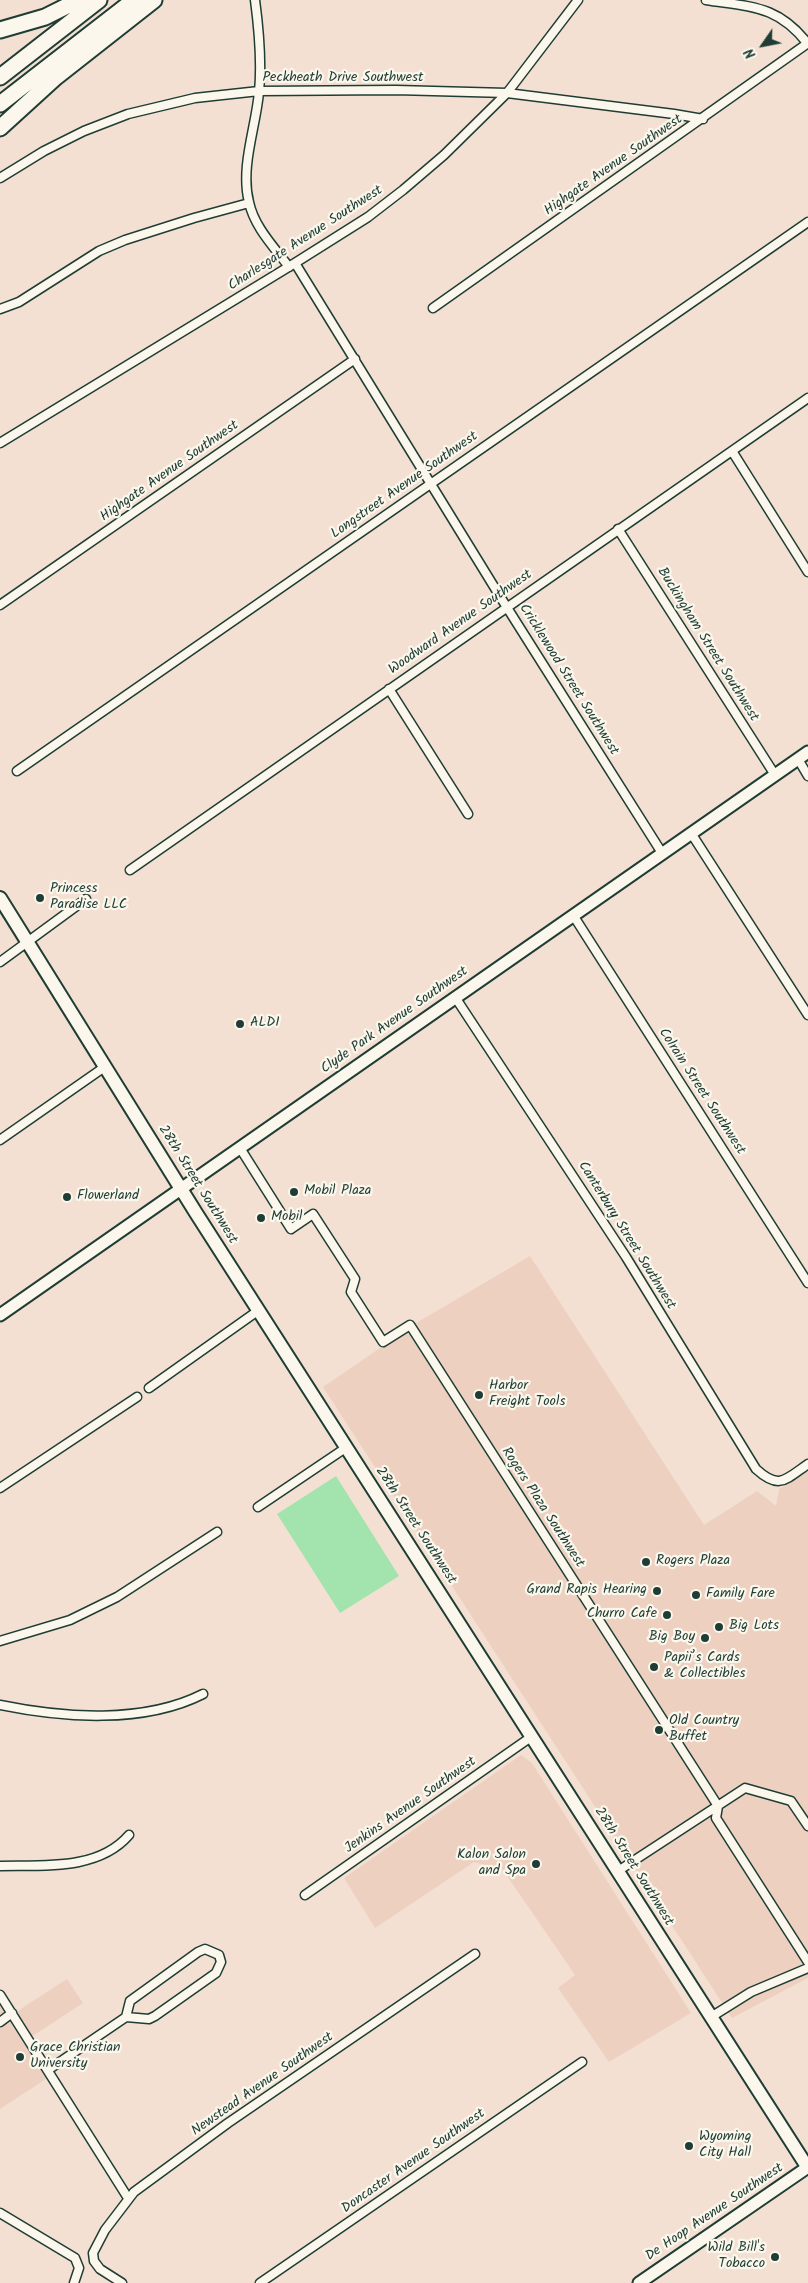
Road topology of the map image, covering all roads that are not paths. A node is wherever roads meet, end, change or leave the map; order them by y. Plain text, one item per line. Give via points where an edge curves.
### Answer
1 (79, 0) edge
2 (99, 0) edge
3 (134, 0) edge
4 (154, 0) edge
5 (255, 0) edge
6 (578, 0) edge
7 (706, 0) edge
8 (0, 30) edge
9 (808, 44) edge
10 (0, 77) edge
11 (259, 92) junction
12 (507, 93) junction
13 (0, 104) edge
14 (703, 119) junction
15 (0, 128) edge
16 (0, 178) edge
17 (248, 203) junction
18 (808, 222) edge
19 (292, 265) junction
20 (433, 308) dead end
21 (0, 309) edge
22 (354, 359) junction
23 (808, 398) edge
24 (0, 443) edge
25 (732, 451) junction
26 (430, 483) junction
27 (618, 529) junction
28 (808, 572) edge
29 (0, 605) edge
30 (507, 606) junction
31 (389, 689) junction
32 (808, 752) edge
33 (798, 759) junction
34 (17, 771) dead end
35 (774, 775) junction
36 (808, 776) edge
37 (468, 814) dead end
38 (691, 833) junction
39 (662, 853) junction
40 (130, 870) dead end
41 (0, 898) edge
42 (86, 899) dead end
43 (573, 915) junction
44 (28, 943) junction
45 (0, 962) edge
46 (455, 998) junction
47 (808, 1016) edge
48 (106, 1066) junction
49 (0, 1140) edge
50 (240, 1148) junction
51 (182, 1189) junction
52 (808, 1283) edge
53 (259, 1310) junction
54 (0, 1315) edge
55 (149, 1388) dead end
56 (137, 1397) dead end
57 (347, 1447) junction
58 (808, 1464) edge
59 (0, 1488) edge
60 (258, 1507) dead end
61 (217, 1532) dead end
62 (0, 1641) edge
63 (203, 1694) dead end
64 (0, 1704) edge
65 (531, 1737) junction
66 (718, 1806) junction
67 (808, 1826) edge
68 (129, 1835) dead end
69 (0, 1866) edge
70 (618, 1871) junction
71 (305, 1895) dead end
72 (475, 1954) dead end
73 (808, 1962) edge
74 (808, 1968) edge
75 (0, 1995) edge
76 (12, 2013) junction
77 (126, 2017) junction
78 (711, 2018) junction
79 (0, 2022) edge
80 (582, 2062) dead end
81 (48, 2070) junction
82 (808, 2168) edge
83 (128, 2198) junction
84 (0, 2213) edge
85 (74, 2283) edge
86 (122, 2283) edge
87 (260, 2283) edge
88 (639, 2283) edge

1 - 8 highway via 45,17
2 - 10 highway
3 - 13 highway
4 - 15 highway via 70,65
5 - 11 street, Cricklewood Street Southwest via 260,51
6 - 12 street, Charlesgate Avenue Southwest
7 - 9 street via 771,12 797,30
9 - 14 street, Highgate Avenue Southwest
11 - 12 street, Peckheath Drive Southwest via 396,90
11 - 16 street, Peckheath Drive Southwest via 195,98 128,114 44,151
11 - 17 street, Cricklewood Street Southwest via 246,178
12 - 14 street, Peckheath Drive Southwest
12 - 19 street, Charlesgate Avenue Southwest via 404,190
14 - 20 street, Highgate Avenue Southwest
17 - 19 street, Cricklewood Street Southwest via 257,222
17 - 21 street via 108,247 19,302
18 - 26 street, Longstreet Avenue Southwest
19 - 22 street, Cricklewood Street Southwest
19 - 24 street, Charlesgate Avenue Southwest
22 - 26 street, Cricklewood Street Southwest
22 - 29 street, Highgate Avenue Southwest
23 - 25 street, Woodward Avenue Southwest
25 - 27 street, Woodward Avenue Southwest
25 - 28 street
26 - 30 street, Cricklewood Street Southwest
26 - 34 street, Longstreet Avenue Southwest
27 - 30 street, Woodward Avenue Southwest
27 - 35 street, Buckingham Street Southwest
30 - 31 street, Woodward Avenue Southwest
30 - 39 street, Cricklewood Street Southwest
31 - 37 street
31 - 40 street, Woodward Avenue Southwest
32 - 33 main road, Clyde Park Avenue Southwest
33 - 35 main road, Clyde Park Avenue Southwest
33 - 36 street
35 - 38 main road, Clyde Park Avenue Southwest
38 - 39 main road, Clyde Park Avenue Southwest
38 - 47 street
39 - 43 main road, Clyde Park Avenue Southwest
41 - 44 main road, 28th Street Southwest
42 - 44 street
43 - 46 main road, Clyde Park Avenue Southwest
43 - 52 street, Colrain Street Southwest
44 - 45 street
44 - 48 main road, 28th Street Southwest
46 - 50 main road, Clyde Park Avenue Southwest
46 - 58 street, Canterbury Street Southwest via 626,1257 756,1469 768,1480 778,1482
48 - 49 street
48 - 51 main road, 28th Street Southwest
50 - 51 main road, Clyde Park Avenue Southwest
50 - 66 street, Rogers Plaza Southwest via 291,1229 313,1214 355,1279 351,1292 383,1342 410,1325
51 - 53 main road, 28th Street Southwest
51 - 54 main road, Clyde Park Avenue Southwest
53 - 55 street
53 - 57 main road, 28th Street Southwest
56 - 59 street
57 - 60 street
57 - 65 main road, 28th Street Southwest
61 - 62 street via 117,1598 70,1620
63 - 64 street via 179,1705 110,1715 49,1713
65 - 70 main road, 28th Street Southwest
65 - 71 street, Jenkins Avenue Southwest
66 - 67 street via 745,1788 792,1800
66 - 70 street
66 - 73 street, Rogers Plaza Southwest via 716,1818
68 - 69 street via 111,1850 94,1858 61,1865
70 - 78 main road, 28th Street Southwest
72 - 83 street, Newstead Avenue Southwest via 228,2123
74 - 78 street via 751,1992
75 - 76 street
76 - 79 street
76 - 81 street
77 - 77 street via 149,2019 155,2016 216,1973 221,1962 219,1955 206,1949 198,1952 130,2001
77 - 81 street
78 - 82 main road, 28th Street Southwest
80 - 87 street, Doncaster Avenue Southwest
81 - 83 street
82 - 88 main road, De Hoop Avenue Southwest
83 - 86 street, Newstead Avenue Southwest via 96,2244 94,2261 103,2272
84 - 85 street via 69,2253 78,2264 79,2272

